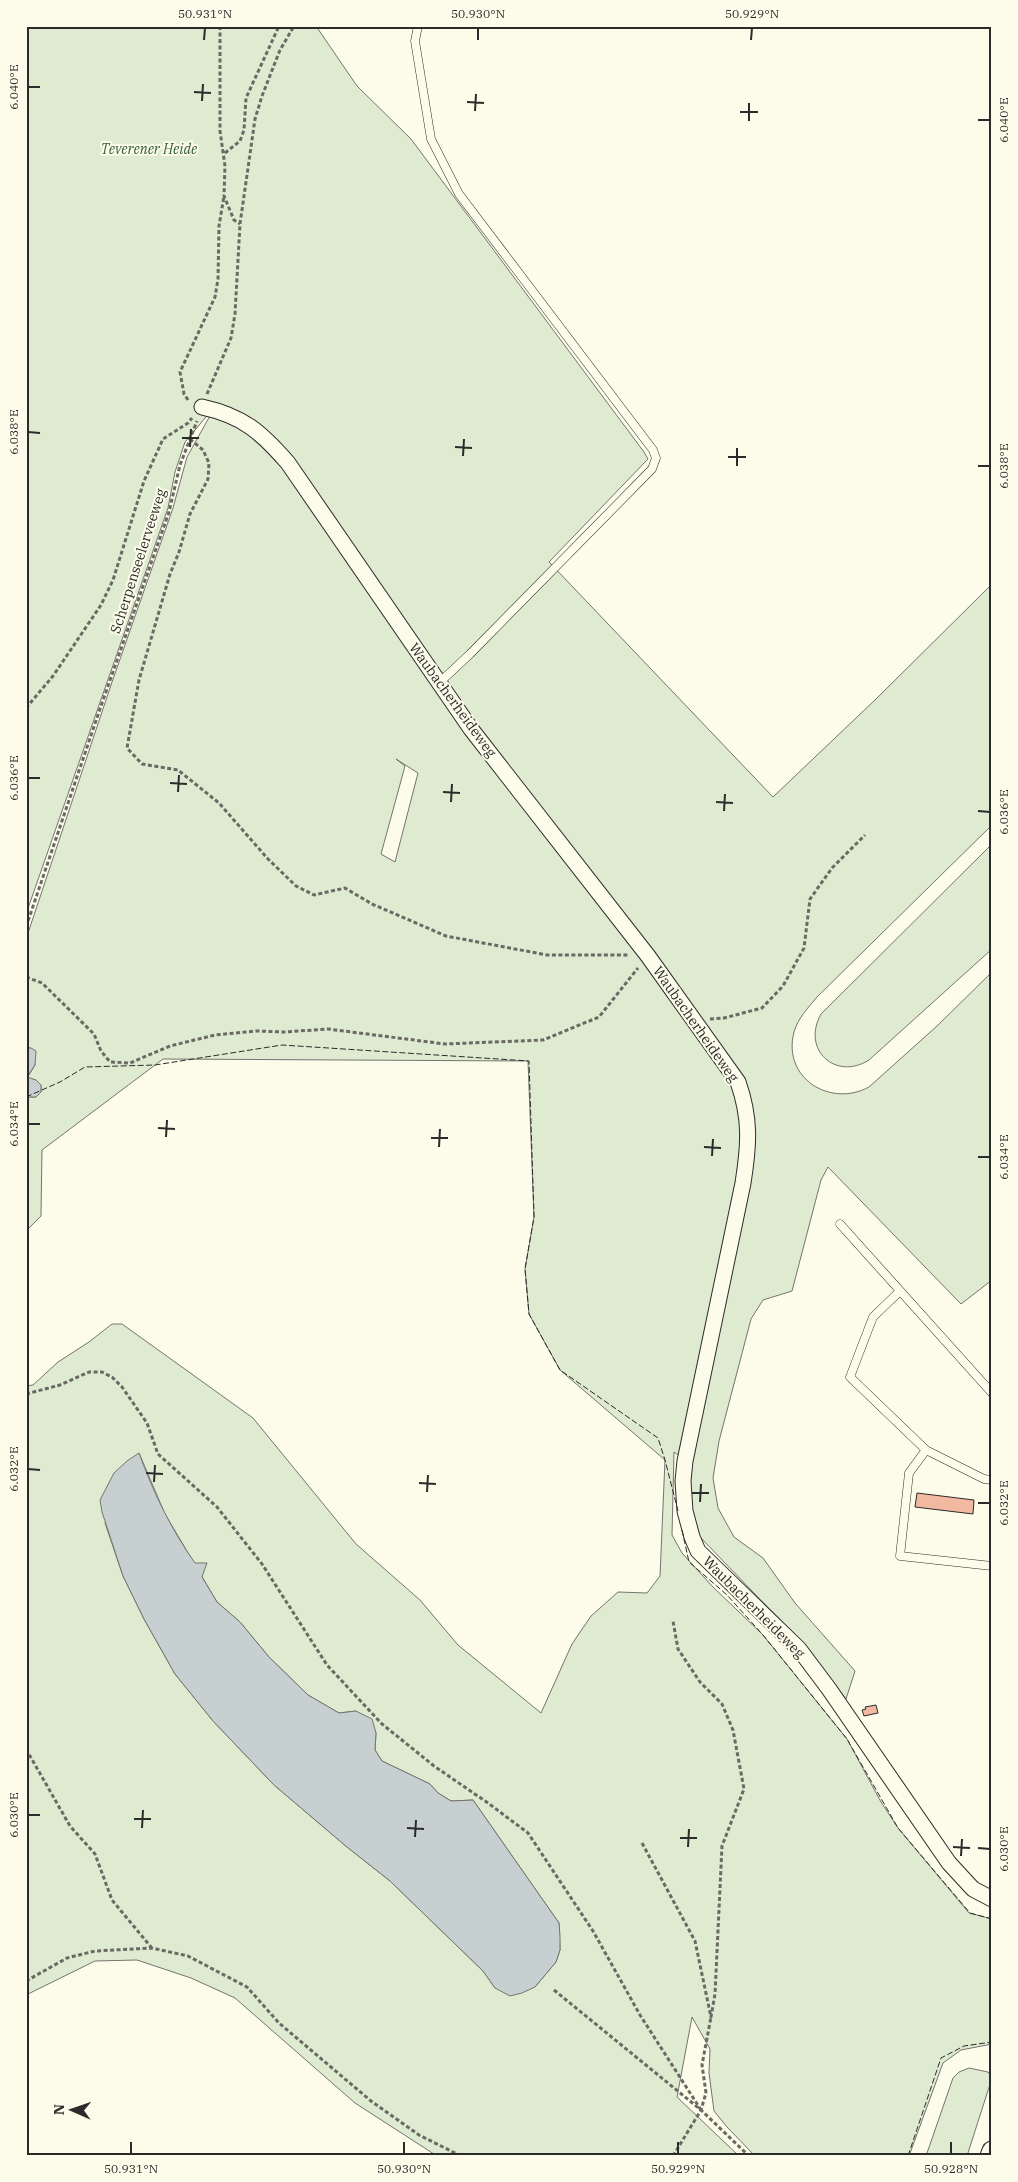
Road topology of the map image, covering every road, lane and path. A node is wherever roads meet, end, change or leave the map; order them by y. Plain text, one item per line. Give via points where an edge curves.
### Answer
1 (220, 26) edge
2 (278, 26) edge
3 (294, 26) edge
4 (418, 26) edge
5 (224, 153) junction
6 (224, 196) junction
7 (240, 224) junction
8 (202, 407) junction
9 (190, 439) junction
10 (439, 683) junction
11 (26, 708) edge
12 (865, 835) dead end
13 (26, 927) edge
14 (648, 956) junction
15 (26, 976) edge
16 (694, 1021) junction
17 (840, 1224) dead end
18 (900, 1291) junction
19 (992, 1393) edge
20 (26, 1394) edge
21 (926, 1450) junction
22 (992, 1480) edge
23 (992, 1566) edge
24 (673, 1621) dead end
25 (26, 1749) edge
26 (642, 1843) dead end
27 (992, 1899) edge
28 (152, 1948) junction
29 (26, 1981) edge
30 (554, 1990) dead end
31 (710, 2017) junction
32 (701, 2110) junction
33 (992, 2151) edge
34 (460, 2156) edge
35 (673, 2156) edge
36 (749, 2156) edge
37 (990, 2156) edge

1 - 5 path via 220,130
2 - 5 path via 246,98 240,141
3 - 7 path, Scherpenseelerveeweg via 280,50 255,119
4 - 10 lane via 415,40 431,139 459,194 656,458 652,469
5 - 6 path
6 - 7 path via 234,220
6 - 8 path via 215,297 180,372 184,394 191,403
7 - 8 path, Scherpenseelerveeweg via 232,338
8 - 9 path, Scherpenseelerveeweg
8 - 10 street, Waubacherheideweg via 238,418 272,444
8 - 11 path via 188,423 163,439 144,481 113,580 101,605 53,676
9 - 13 path, Scherpenseelerveeweg via 169,512
9 - 14 path via 203,450 210,472 184,529 139,680 128,748 142,764 178,770 219,803 296,886 314,895 345,888 372,904 446,936 547,955
10 - 14 street, Waubacherheideweg
12 - 16 path via 832,868 810,899 804,948 784,986 762,1008 724,1018
14 - 15 path via 599,1017 543,1040 445,1044 328,1029 256,1030 179,1044 130,1063 110,1062 94,1034 42,983
14 - 16 street, Waubacherheideweg
16 - 27 street, Waubacherheideweg via 738,1082 746,1105 748,1148 744,1183 685,1461 683,1500 687,1522 698,1551 799,1649 830,1689 950,1863 973,1889
17 - 18 lane
18 - 19 lane
18 - 21 lane via 872,1316 850,1377
20 - 32 path via 60,1385 89,1372 102,1372 122,1387 146,1423 158,1454 217,1507 262,1564 327,1665 382,1724 434,1766 528,1833 593,1931 640,2015
21 - 22 lane
21 - 23 lane via 910,1473 900,1556
24 - 31 path via 678,1649 700,1682 722,1704 733,1730 744,1788 722,1846 715,1986
25 - 28 path via 75,1833 95,1854 112,1900
26 - 31 path via 695,1941
28 - 29 path via 95,1951 67,1958
28 - 34 path via 188,1956 248,1987 279,2023 371,2101 419,2135
30 - 32 path
31 - 32 path via 702,2065 706,2094
32 - 35 path
32 - 36 path
33 - 37 street

